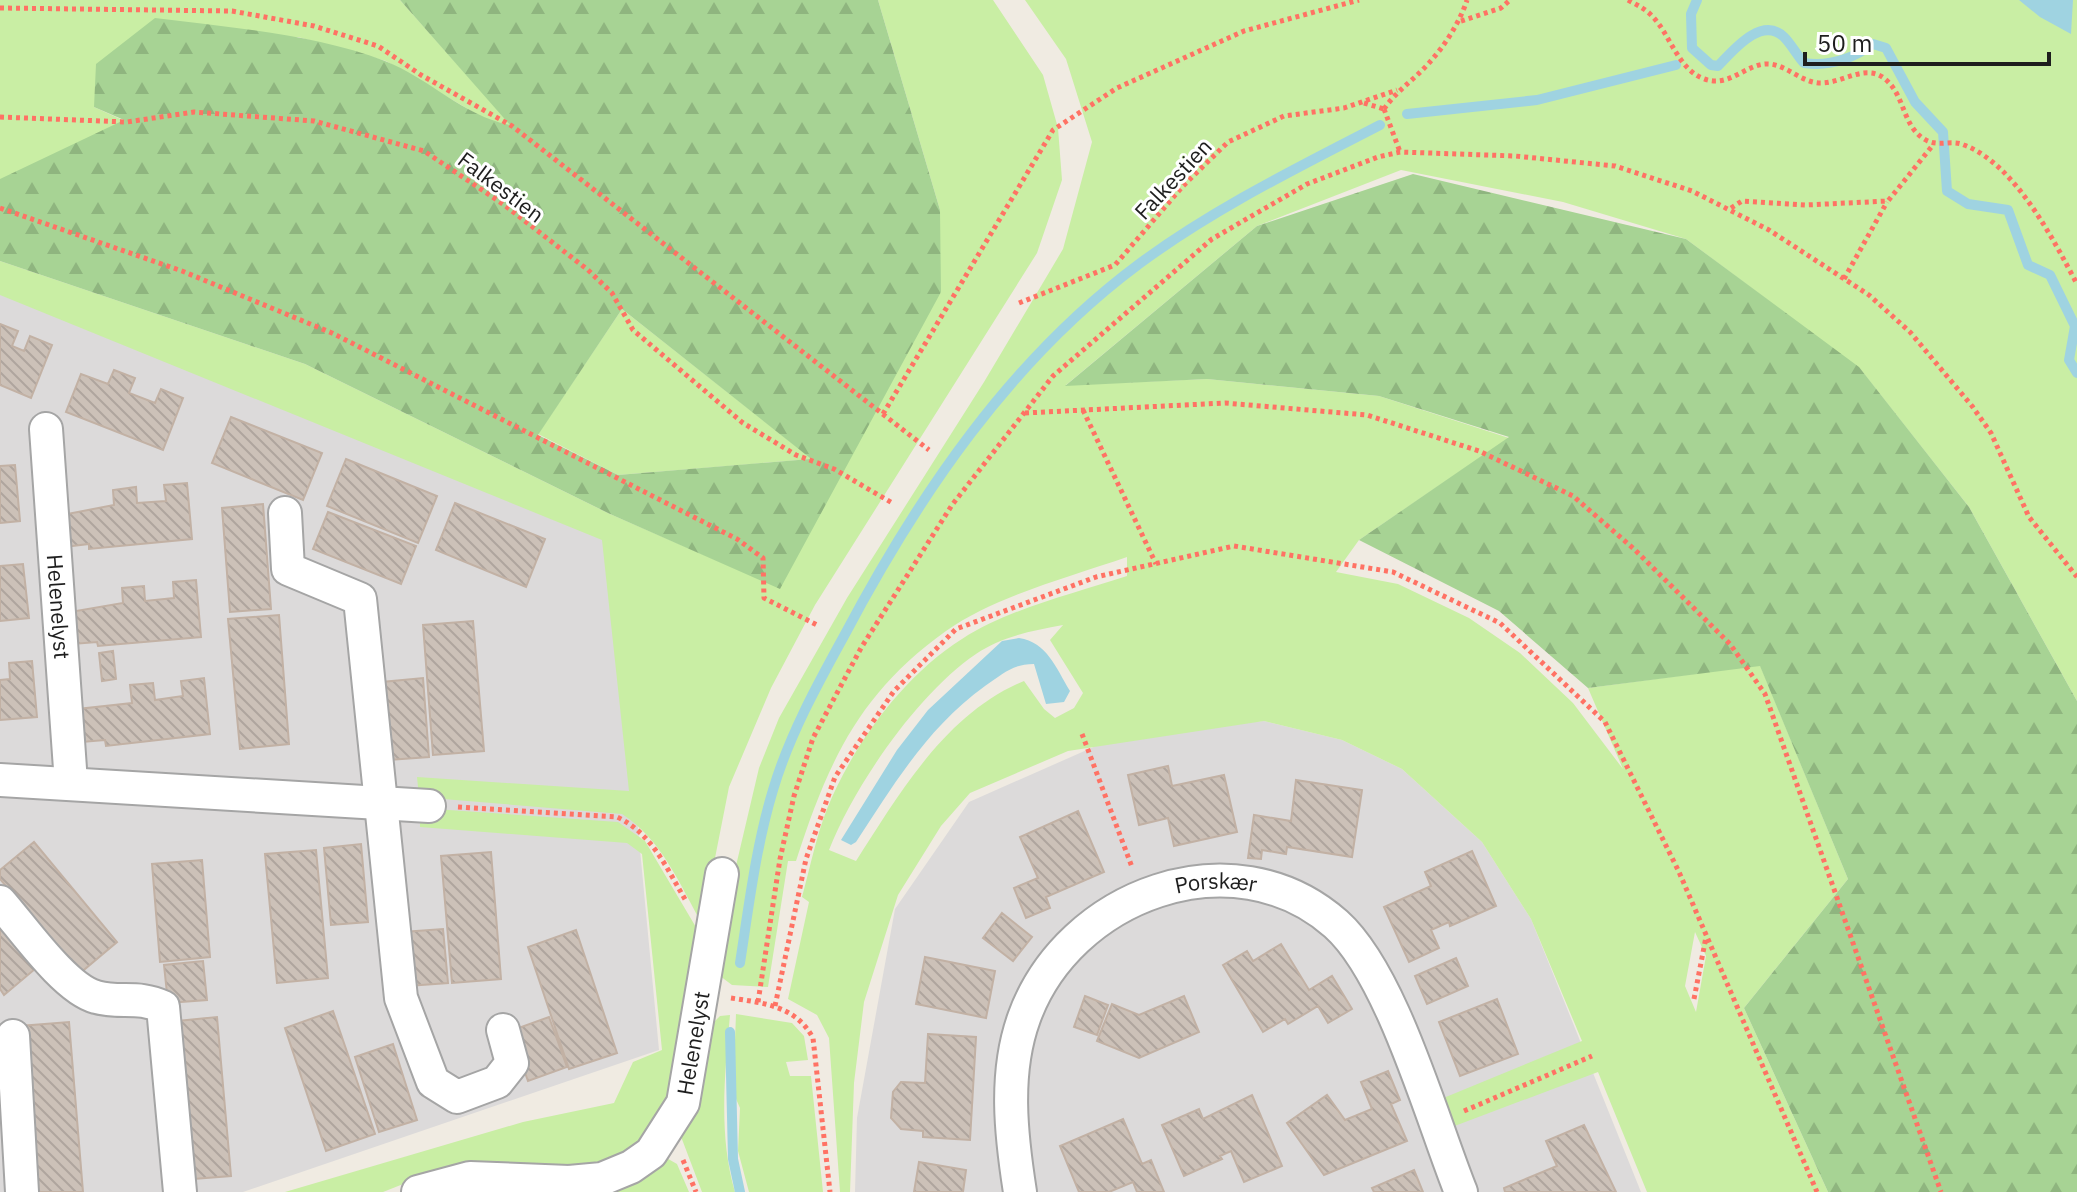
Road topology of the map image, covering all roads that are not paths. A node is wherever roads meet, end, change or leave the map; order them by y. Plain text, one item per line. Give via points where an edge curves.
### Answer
1 (46, 429) dead end
2 (285, 513) dead end
3 (0, 780) edge
4 (71, 783) junction
5 (383, 802) junction
6 (429, 806) road end
7 (722, 874) dead end
8 (0, 902) edge
9 (503, 1030) dead end
10 (13, 1036) dead end
11 (22, 1192) edge
12 (180, 1192) edge
13 (418, 1192) edge
14 (1020, 1192) edge
15 (1461, 1192) edge

1 - 4 street, Helenelyst
2 - 5 street via 288,569 360,599
3 - 4 street
4 - 5 street
5 - 6 street
5 - 9 street via 401,998 433,1082 457,1097 497,1082 512,1063
7 - 13 street, Helenelyst via 683,1103 651,1153 602,1179 470,1178
8 - 12 street via 79,991 99,998 145,999 163,1007
10 - 11 street
14 - 15 street, Porskær via 1012,1142 1013,1058 1024,1017 1043,978 1071,942 1105,914 1143,894 1222,878 1256,883 1312,905 1357,946 1395,1017

